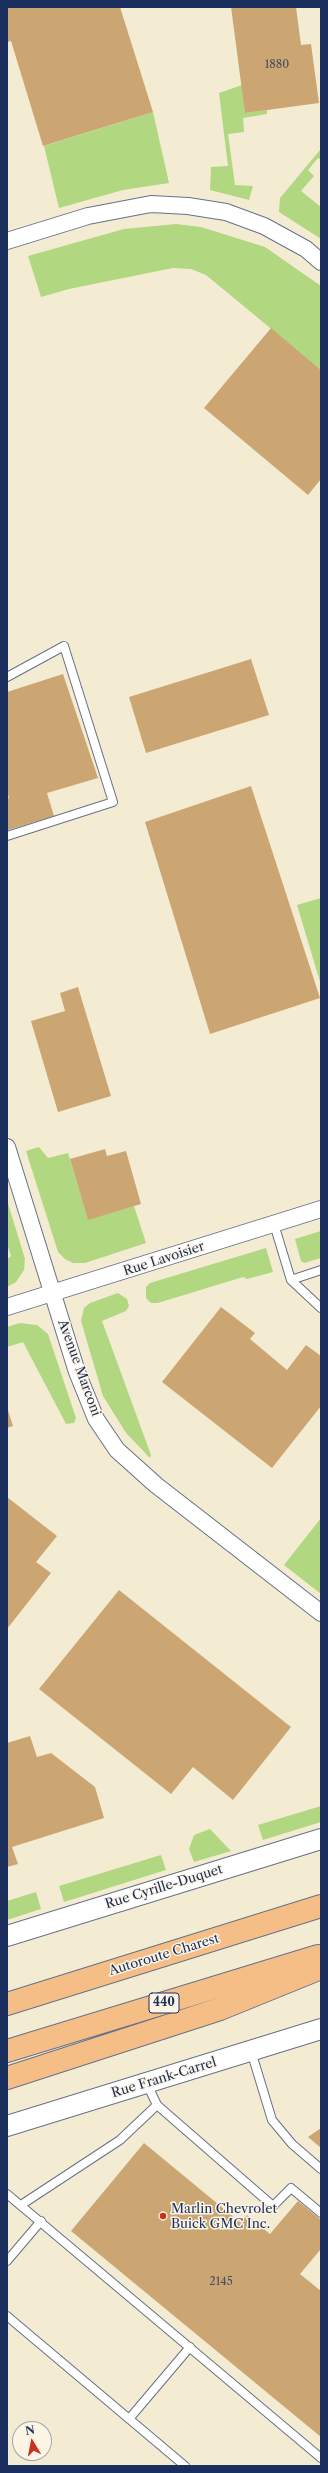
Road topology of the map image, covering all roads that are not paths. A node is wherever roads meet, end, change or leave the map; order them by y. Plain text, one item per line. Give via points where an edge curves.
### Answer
1 (7, 242) edge
2 (321, 262) edge
3 (7, 677) edge
4 (7, 836) edge
5 (7, 1147) edge
6 (321, 1209) edge
7 (274, 1224) junction
8 (321, 1270) edge
9 (291, 1280) junction
10 (53, 1294) junction
11 (7, 1307) edge
12 (321, 1308) edge
13 (321, 1613) edge
14 (321, 1839) edge
15 (321, 1906) edge
16 (7, 1936) edge
17 (321, 1955) edge
18 (321, 1968) edge
19 (55, 1988) junction
20 (7, 2000) edge
21 (7, 2004) edge
22 (321, 2029) edge
23 (7, 2051) edge
24 (251, 2051) junction
25 (7, 2078) edge
26 (147, 2084) junction
27 (157, 2105) junction
28 (7, 2126) edge
29 (321, 2169) edge
30 (7, 2194) edge
31 (21, 2205) junction
32 (321, 2213) edge
33 (41, 2221) junction
34 (7, 2261) edge
35 (7, 2316) edge
36 (190, 2347) junction
37 (129, 2419) junction
38 (321, 2458) edge
39 (185, 2466) edge

1 - 2 street via 88,216 151,204 188,206 226,212 264,226 306,249
3 - 4 lane via 64,646 113,802
5 - 10 street, Avenue Marconi
6 - 7 street, Rue Lavoisier
7 - 9 lane
7 - 10 street, Rue Lavoisier
8 - 9 lane
9 - 12 lane
10 - 11 street, Rue Lavoisier
10 - 13 street, Avenue Marconi via 77,1372 96,1419 117,1450 156,1485
14 - 16 street, Rue Cyrille-Duquet
15 - 19 highway, Autoroute Charest
17 - 23 highway, 440
18 - 25 highway via 220,2009
19 - 20 highway
19 - 21 highway, Autoroute Charest
22 - 24 street, Rue Frank-Carrel
24 - 26 street, Rue Frank-Carrel
24 - 29 lane via 272,2120 292,2144
26 - 27 lane
26 - 28 street, Rue Frank-Carrel
27 - 31 lane via 120,2140
27 - 32 lane via 273,2206 292,2188
30 - 31 lane
31 - 33 lane
33 - 34 lane
33 - 36 lane
35 - 37 lane
36 - 37 lane
36 - 38 lane
37 - 39 lane

